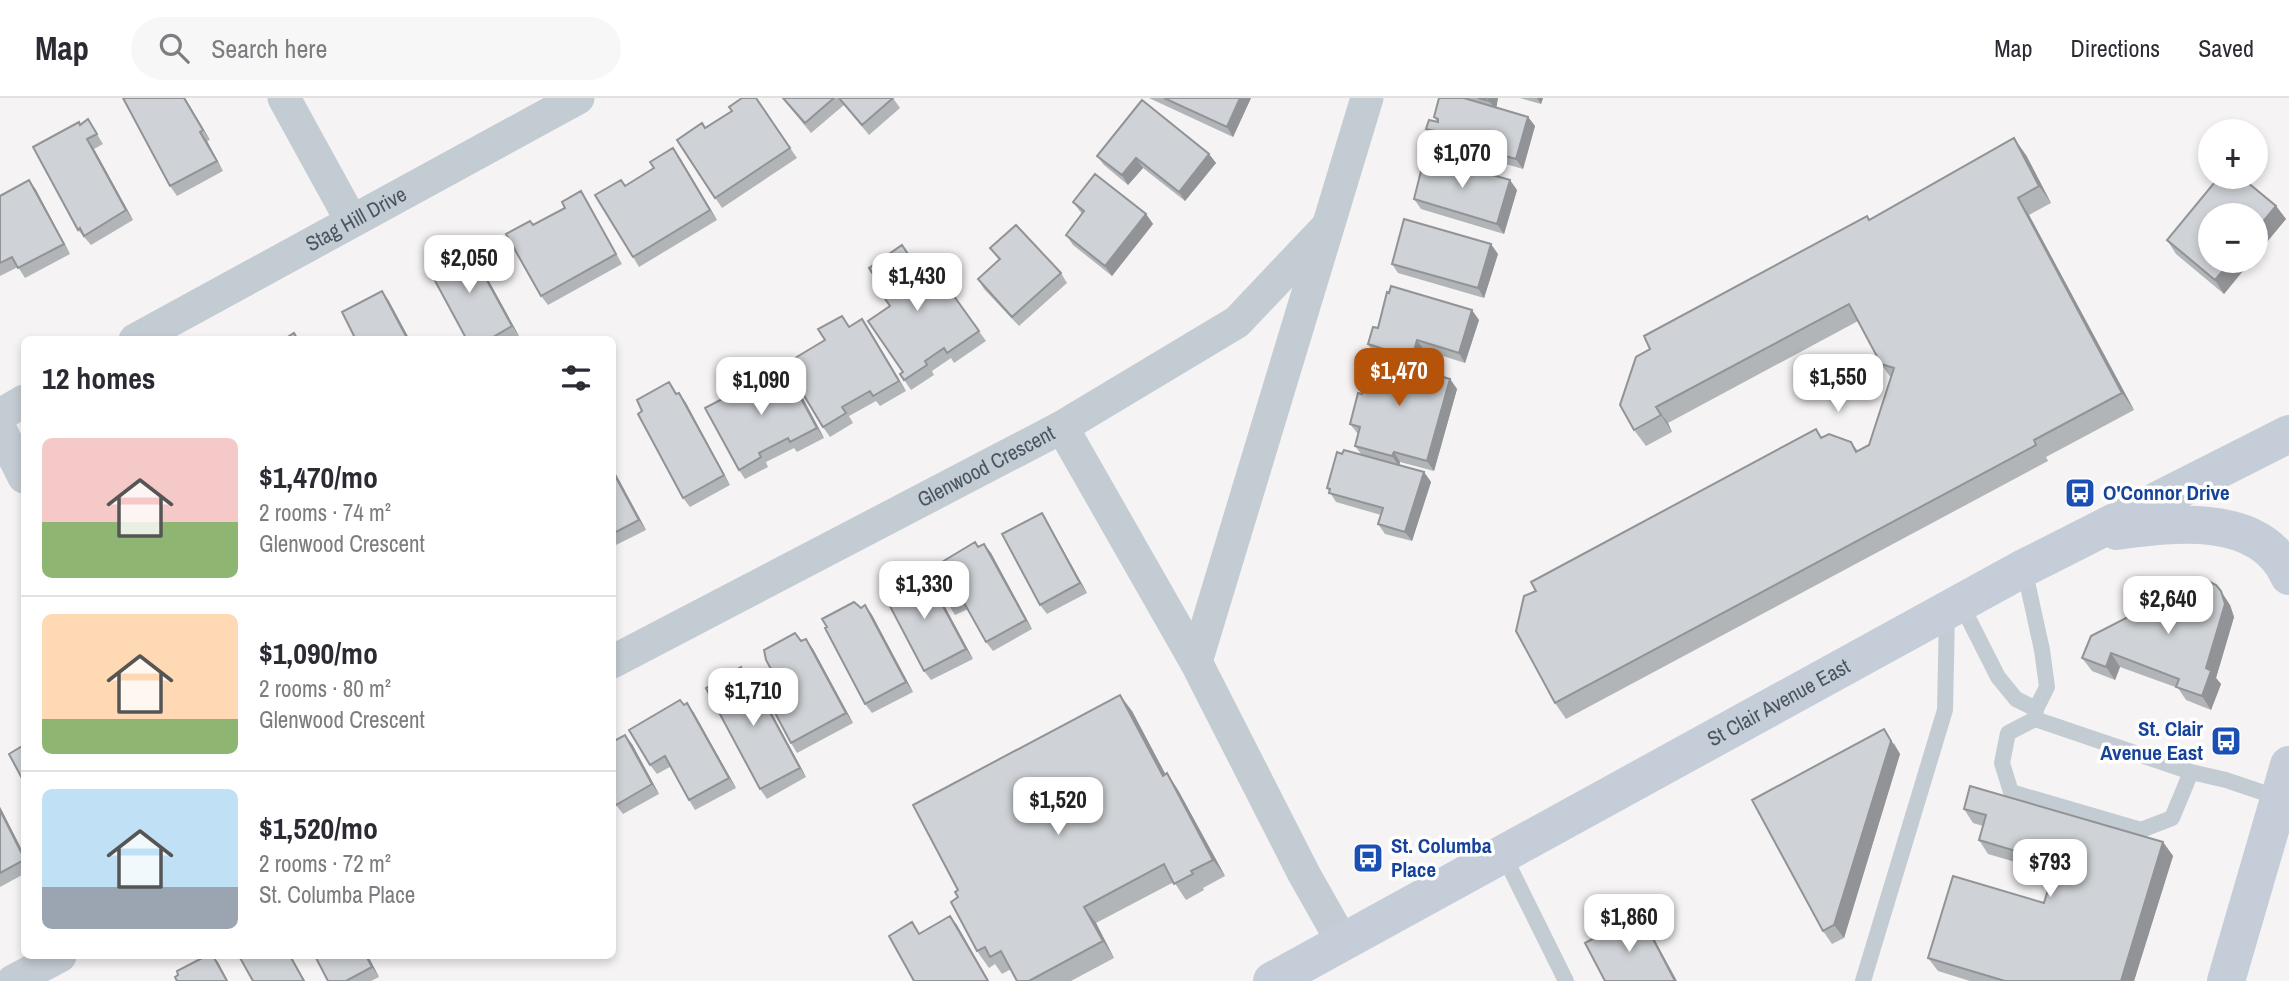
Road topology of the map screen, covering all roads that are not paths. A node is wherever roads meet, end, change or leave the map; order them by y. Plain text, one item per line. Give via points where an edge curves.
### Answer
1 (284, 98) edge
2 (578, 98) edge
3 (1367, 98) edge
4 (351, 220) junction
5 (1327, 227) junction
6 (142, 336) edge
7 (21, 403) edge
8 (0, 415) edge
9 (1062, 427) junction
10 (0, 429) edge
11 (2289, 434) edge
12 (21, 471) edge
13 (2091, 534) junction
14 (2024, 568) junction
15 (2289, 576) edge
16 (1954, 608) junction
17 (616, 660) edge
18 (1196, 662) junction
19 (2036, 714) junction
20 (2191, 772) junction
21 (2284, 782) edge
22 (1503, 854) junction
23 (1343, 943) junction
24 (54, 959) edge
25 (13, 981) edge
26 (1272, 981) edge
27 (1566, 981) edge
28 (1863, 981) edge
29 (2226, 981) edge

1 - 4 street
2 - 4 street, Stag Hill Drive
3 - 5 street, Glenwood Crescent
4 - 6 street, Stag Hill Drive
5 - 9 street, Glenwood Crescent via 1237,323
5 - 18 street, Glenwood Crescent
7 - 8 street
9 - 17 street, Glenwood Crescent
9 - 18 street
10 - 12 street
11 - 13 main road, St Clair Avenue East
13 - 14 main road, St Clair Avenue East
13 - 15 main road via 2164,524 2232,529 2255,536 2282,560
14 - 16 main road, St Clair Avenue East
14 - 19 lane via 2047,687
16 - 19 lane via 1998,677
16 - 22 main road, St Clair Avenue East
16 - 28 lane via 1945,710
18 - 23 street
19 - 20 lane
19 - 20 lane via 2008,733 2002,763 2011,792 2141,830 2172,818
20 - 21 lane via 2226,780
21 - 29 main road
22 - 23 main road, St Clair Avenue East
22 - 27 lane
23 - 26 main road, St Clair Avenue East
24 - 25 street

